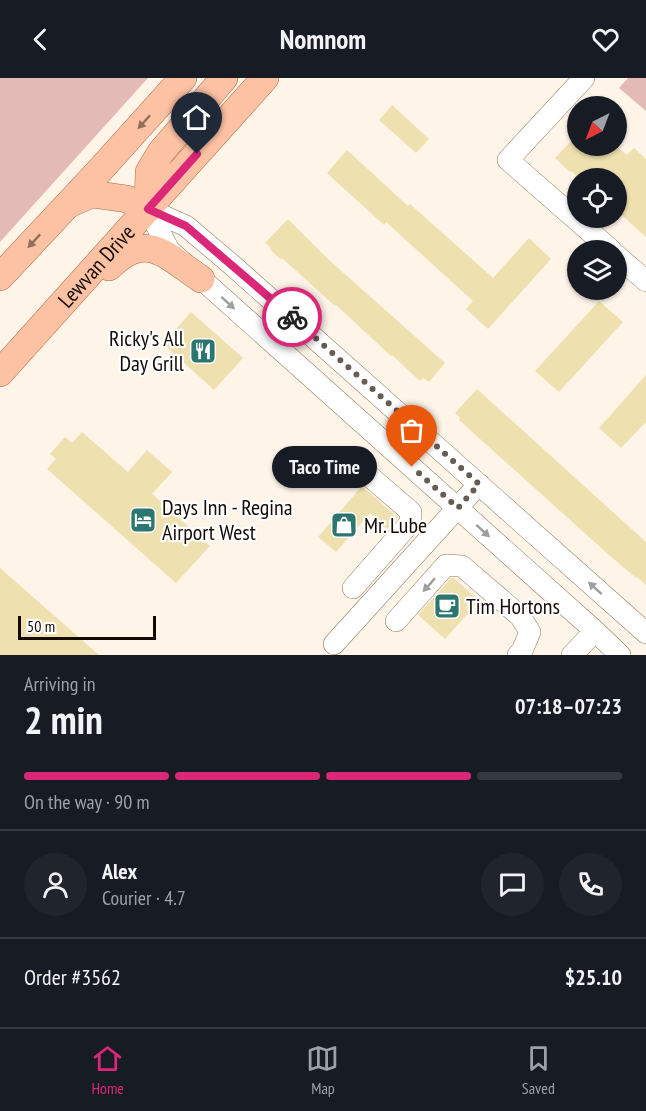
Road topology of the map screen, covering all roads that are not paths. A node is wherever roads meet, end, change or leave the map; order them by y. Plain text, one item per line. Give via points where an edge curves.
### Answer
1 (183, 78) edge
2 (224, 78) edge
3 (265, 78) edge
4 (584, 78) edge
5 (69, 204) junction
6 (148, 209) junction
7 (600, 240) edge
8 (627, 265) edge
9 (0, 277) edge
10 (201, 279) junction
11 (646, 281) edge
12 (0, 373) edge
13 (332, 470) dead end
14 (479, 484) junction
15 (458, 508) junction
16 (353, 588) dead end
17 (396, 621) dead end
18 (595, 631) junction
19 (646, 633) edge
20 (334, 644) dead end
21 (518, 655) edge
22 (572, 655) edge
23 (620, 655) edge

1 -> 5 main road
2 - 6 main road via 161,152 149,172
3 - 6 main road, Lewvan Drive
4 - 7 street via 508,160
5 - 6 main road via 92,194 127,199
5 -> 9 main road
6 - 10 street via 169,250
6 - 12 main road, Lewvan Drive
6 - 14 street via 186,226
8 - 11 street
10 - 12 main road via 148,247 125,253
10 -> 15 street
13 - 16 street via 353,462 411,512 410,523
14 - 15 street
19 -> 14 street
15 -> 18 street
15 - 20 street
21 -> 17 street via 530,632 520,616 462,566 447,565
18 - 22 street
18 - 23 street

